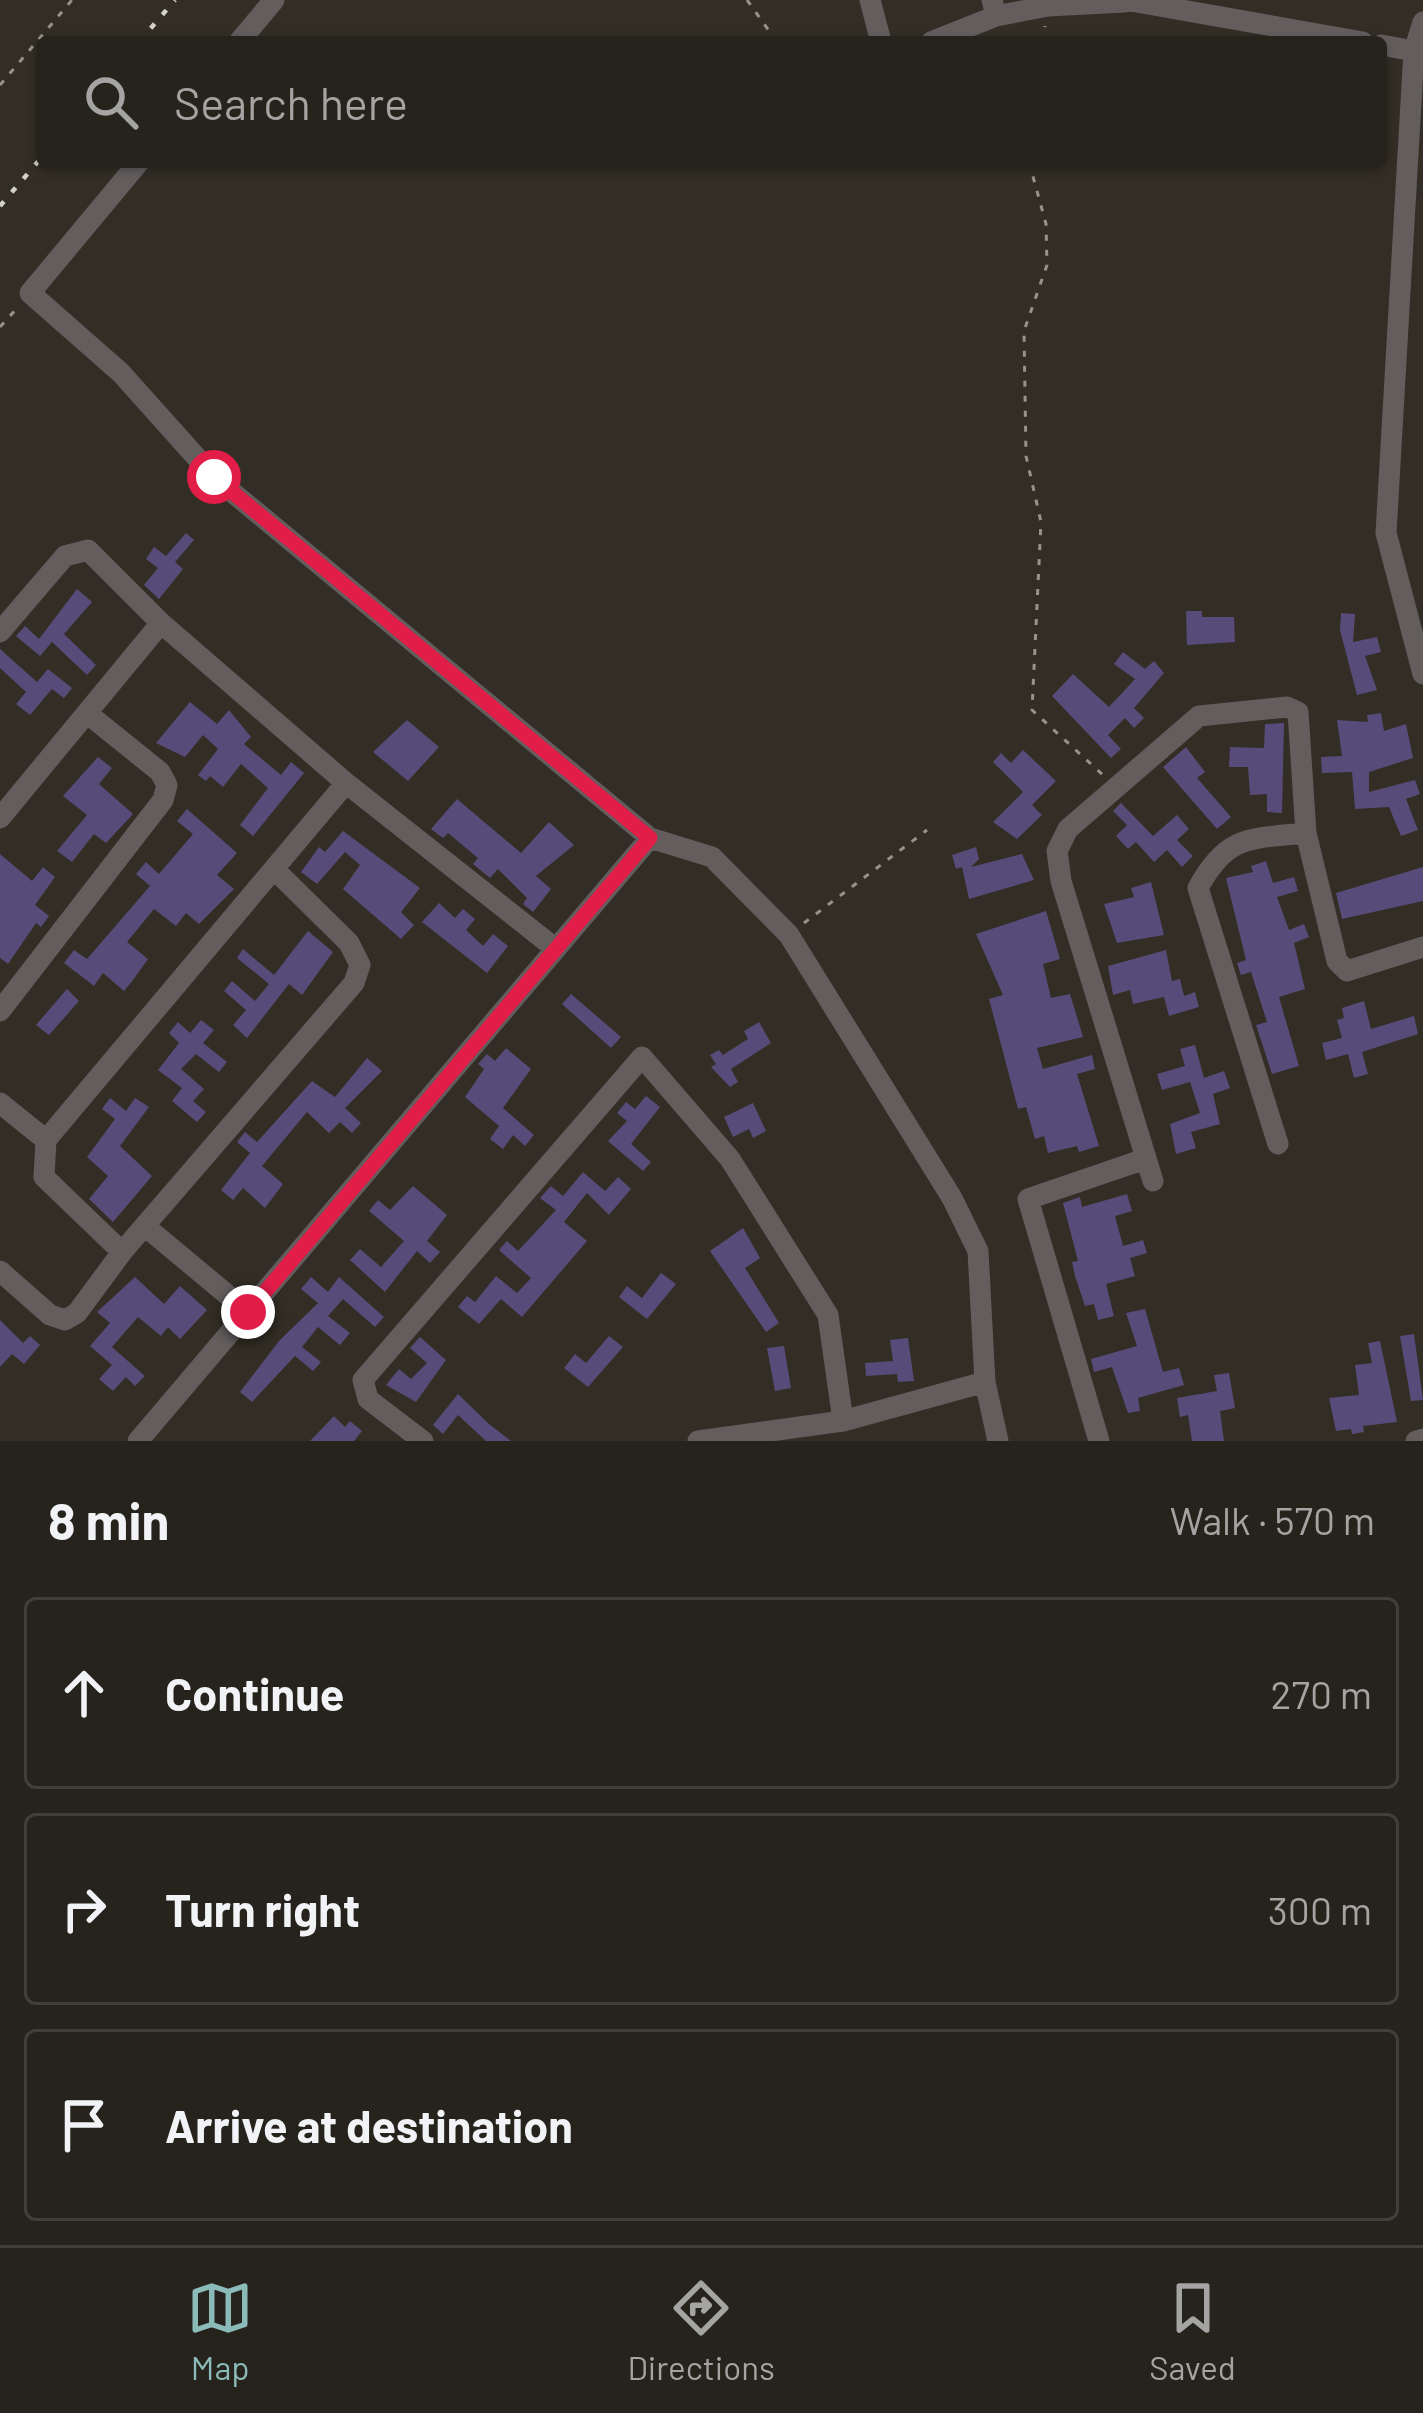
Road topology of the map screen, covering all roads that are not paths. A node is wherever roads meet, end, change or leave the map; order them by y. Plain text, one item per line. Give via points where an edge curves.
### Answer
1 (274, 0) edge
2 (870, 0) edge
3 (1125, 1) edge
4 (994, 8) edge
5 (1423, 22) edge
6 (244, 36) edge
7 (879, 36) edge
8 (942, 36) edge
9 (1328, 36) edge
10 (1387, 46) edge
11 (1414, 50) junction
12 (134, 168) edge
13 (1423, 244) edge
14 (1399, 250) junction
15 (161, 623) junction
16 (0, 632) edge
17 (1423, 674) edge
18 (88, 714) junction
19 (346, 783) junction
20 (0, 818) edge
21 (1306, 832) junction
22 (650, 838) junction
23 (274, 869) junction
24 (1423, 947) edge
25 (556, 949) junction
26 (0, 1011) edge
27 (0, 1103) edge
28 (46, 1140) junction
29 (1278, 1144) dead end
30 (146, 1227) junction
31 (122, 1252) junction
32 (0, 1271) edge
33 (248, 1312) junction
34 (985, 1382) junction
35 (843, 1421) junction
36 (138, 1441) edge
37 (423, 1441) edge
38 (698, 1441) edge
39 (998, 1441) edge
40 (1099, 1441) edge

1 - 6 street
2 - 7 street
3 - 4 street
3 - 9 street
4 - 8 street
5 - 11 street
10 - 11 street
11 - 14 street
12 - 22 street via 30,293 121,373 214,477
13 - 14 street
14 - 17 street via 1386,532
15 - 16 street via 109,568 76,549
15 - 18 street
15 - 19 street
18 - 20 street
18 - 26 street via 160,772 163,800
19 - 23 street
19 - 25 street
21 - 24 street via 1337,961 1347,971
21 - 29 street via 1239,840 1214,859 1198,888
21 - 40 street via 1302,724 1287,706 1199,716 1114,785 1068,829 1057,851 1149,1170 1028,1199
22 - 25 street
22 - 34 street via 712,857 789,934 952,1198 978,1251
23 - 28 street
23 - 30 street via 349,943 360,965 354,983
25 - 33 street
27 - 28 street
28 - 31 street via 44,1177
30 - 31 street
30 - 33 street
31 - 32 street via 65,1320
33 - 36 street
34 - 35 street
34 - 39 street
35 - 37 street via 828,1315 730,1159 642,1057 362,1380 368,1399
35 - 38 street

